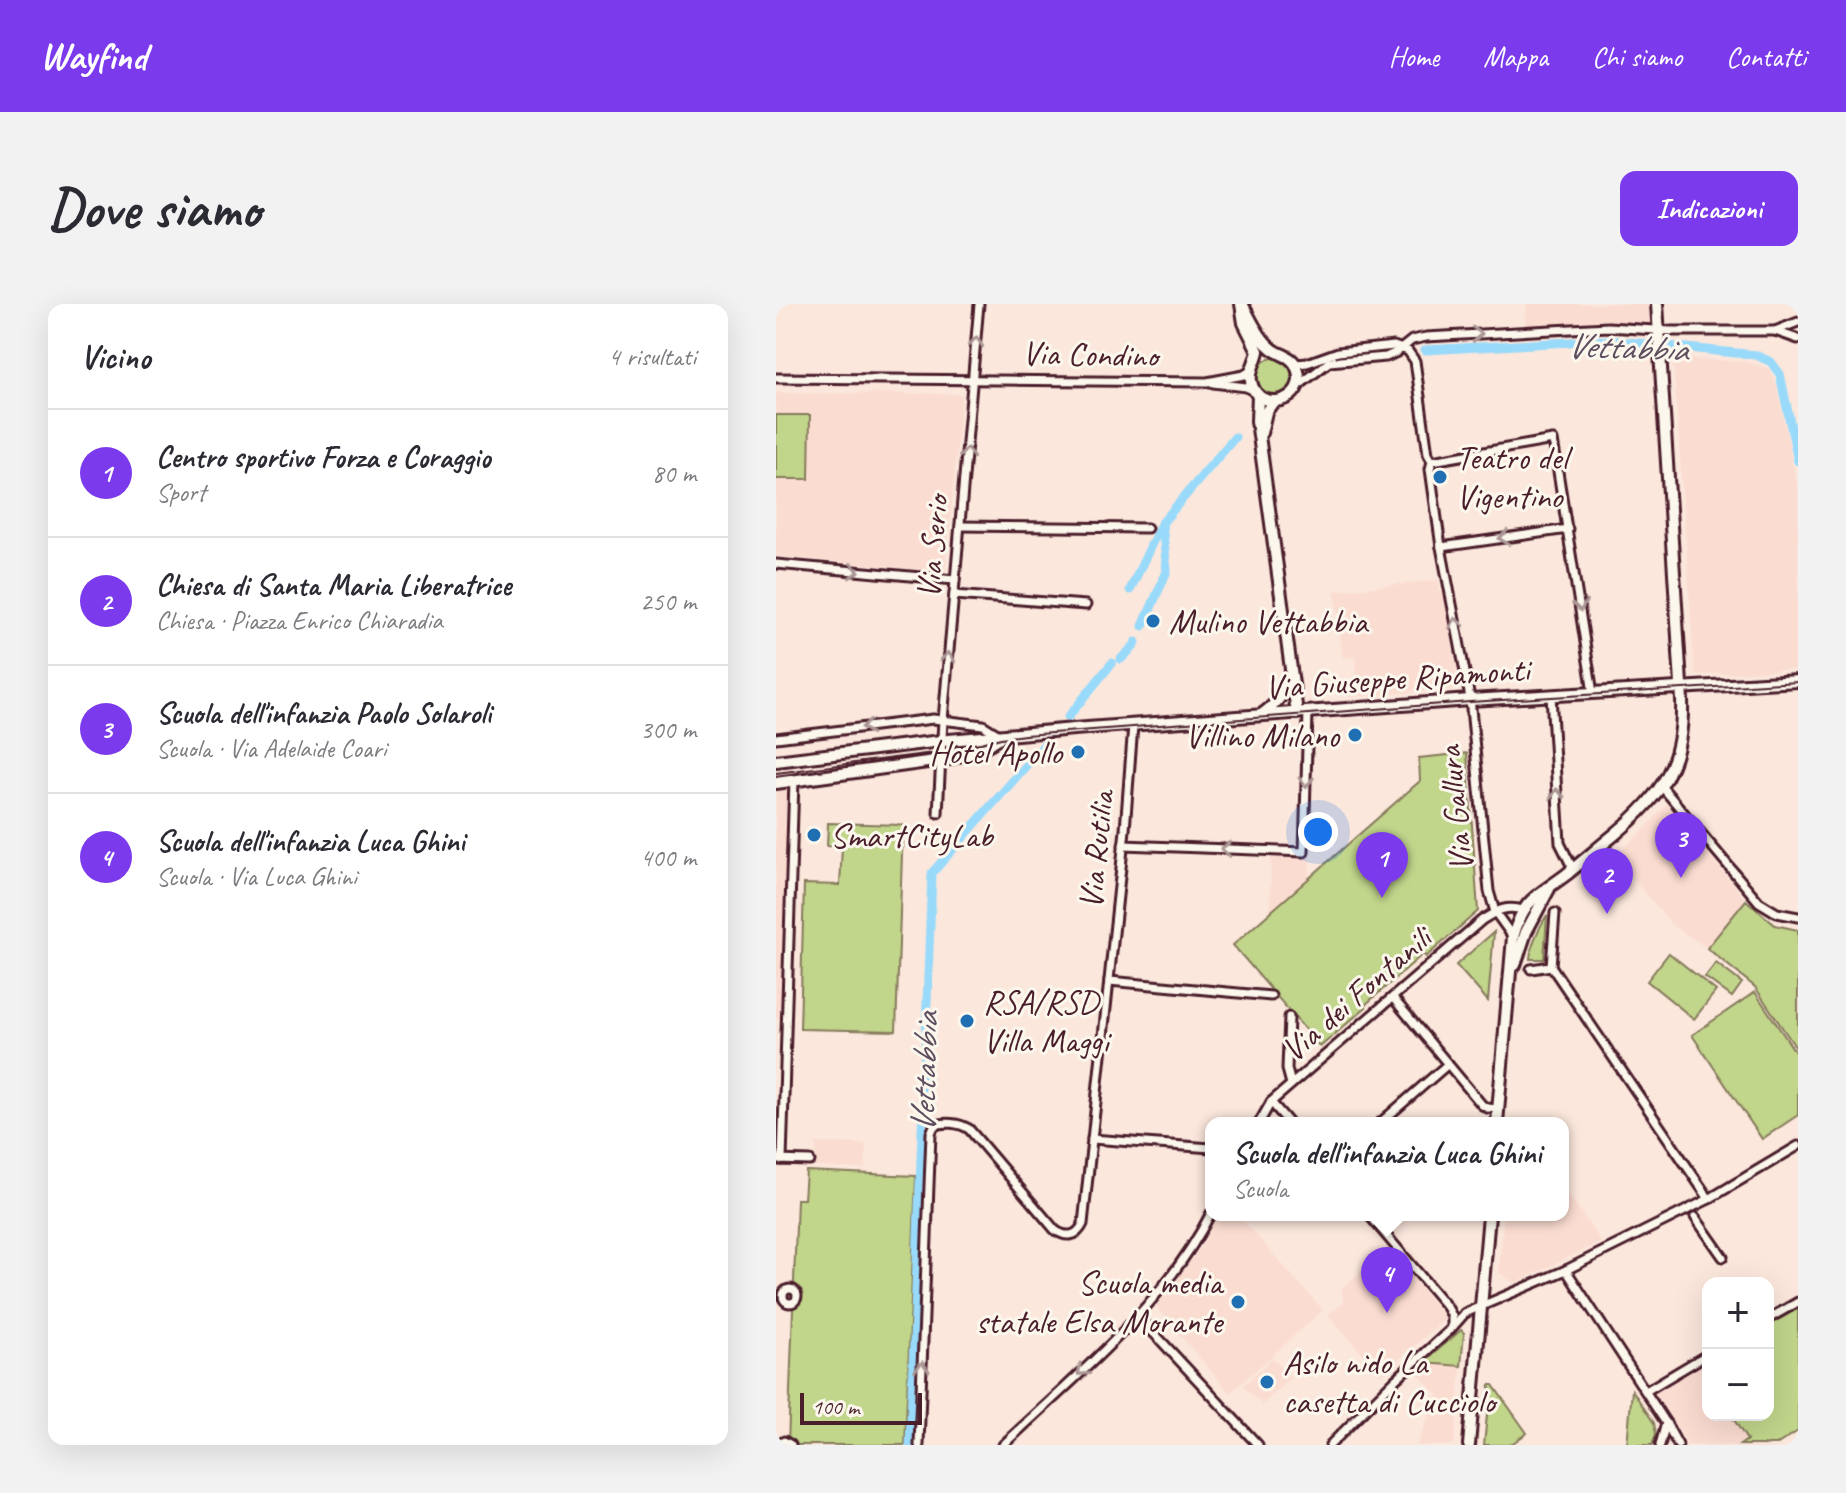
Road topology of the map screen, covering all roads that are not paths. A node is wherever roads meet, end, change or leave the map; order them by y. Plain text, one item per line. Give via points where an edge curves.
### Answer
1 (979, 304) edge
2 (1241, 304) edge
3 (1657, 304) edge
4 (1798, 322) edge
5 (1775, 331) junction
6 (1658, 335) junction
7 (1798, 339) edge
8 (1403, 348) junction
9 (1279, 353) junction
10 (1296, 364) junction
11 (1253, 367) junction
12 (776, 378) edge
13 (973, 379) junction
14 (1207, 382) junction
15 (1298, 386) junction
16 (1256, 393) junction
17 (1273, 402) junction
18 (1260, 441) junction
19 (1432, 461) junction
20 (960, 526) junction
21 (1147, 528) dead end
22 (1568, 529) junction
23 (1441, 547) junction
24 (776, 564) edge
25 (955, 580) junction
26 (954, 595) junction
27 (1086, 605) dead end
28 (1291, 668) junction
29 (1798, 681) edge
30 (1681, 687) junction
31 (1593, 693) junction
32 (1551, 695) junction
33 (1470, 700) junction
34 (1302, 712) junction
35 (1260, 716) junction
36 (943, 720) junction
37 (1133, 725) junction
38 (1001, 736) junction
39 (776, 738) edge
40 (942, 741) junction
41 (940, 760) junction
42 (776, 761) edge
43 (794, 780) junction
44 (776, 783) edge
45 (1662, 787) junction
46 (938, 813) dead end
47 (1123, 845) junction
48 (1573, 869) junction
49 (1550, 887) junction
50 (1523, 910) junction
51 (1495, 912) junction
52 (1555, 913) dead end
53 (1798, 917) edge
54 (1513, 937) junction
55 (1551, 966) junction
56 (1531, 969) dead end
57 (1109, 981) junction
58 (1509, 985) junction
59 (1271, 996) dead end
60 (1393, 998) junction
61 (1289, 1017) dead end
62 (776, 1060) edge
63 (786, 1060) junction
64 (1448, 1064) junction
65 (1291, 1084) junction
66 (1271, 1102) junction
67 (1498, 1109) junction
68 (1262, 1117) edge
69 (1284, 1117) edge
70 (1387, 1117) edge
71 (1497, 1117) edge
72 (1092, 1139) junction
73 (1798, 1146) edge
74 (1205, 1148) edge
75 (779, 1160) edge
76 (810, 1161) dead end
77 (1709, 1199) junction
78 (1695, 1217) dead end
79 (1207, 1221) edge
80 (1374, 1221) edge
81 (1488, 1221) edge
82 (1723, 1257) dead end
83 (1566, 1270) junction
84 (1798, 1302) edge
85 (1447, 1307) junction
86 (1481, 1308) junction
87 (1465, 1313) junction
88 (1138, 1316) junction
89 (1774, 1316) edge
90 (1451, 1329) junction
91 (1702, 1358) edge
92 (1646, 1391) junction
93 (1666, 1423) junction
94 (779, 1445) edge
95 (791, 1445) edge
96 (919, 1445) edge
97 (1003, 1445) edge
98 (1258, 1445) edge
99 (1330, 1445) edge
100 (1469, 1445) edge
101 (1660, 1445) edge
102 (1678, 1445) edge

13 -> 1 street, Via Serio
2 - 9 street via 1268,346
2 - 11 street via 1258,351
3 - 6 street
4 - 5 street
5 - 6 street
5 - 7 street
8 -> 6 street via 1426,337 1608,327
6 - 30 street
8 - 10 street via 1338,352
8 - 15 street via 1386,357 1329,362
8 - 19 street, Via Gallura via 1415,361
9 - 10 street
9 - 11 street via 1263,355
10 - 15 street
11 - 14 street, Via Condino via 1244,375
11 - 16 street
12 - 13 street, Via Condino
13 - 14 street, Via Condino
20 -> 13 street, Via Serio
14 - 16 street, Via Condino
15 - 17 street via 1287,398
16 - 17 street
16 - 18 street
17 - 18 street
18 - 28 street
19 - 22 street via 1553,440
19 - 23 street, Via Gallura
20 - 21 street
20 - 25 street, Via Serio
22 -> 23 street
22 -> 31 street
33 -> 23 street, Via Gallura
24 -> 25 street
25 - 26 street, Via Serio
26 - 27 street
36 -> 26 street, Via Serio
28 - 34 street
28 - 35 street via 1284,693
29 - 30 street, Via Giuseppe Ripamonti
30 - 31 street, Via Giuseppe Ripamonti
30 - 45 street via 1680,742
31 - 32 street, Via Giuseppe Ripamonti
32 - 33 street, Via Giuseppe Ripamonti
48 -> 32 street via 1560,843
33 - 34 street, Via Giuseppe Ripamonti
33 - 51 street, Via Gallura via 1487,882
34 - 35 street, Via Giuseppe Ripamonti
34 -> 47 street via 1304,852
35 - 37 street, Via Giuseppe Ripamonti
36 - 38 street, Via Giuseppe Ripamonti via 983,725
36 -> 39 street, Via Giuseppe Ripamonti
36 - 40 street
37 - 38 street, Via Giuseppe Ripamonti
37 - 47 street, Via Rutilia
38 - 40 street, Via Giuseppe Ripamonti
38 - 41 street, Via Giuseppe Ripamonti via 974,751
40 - 41 street
40 - 42 street, Via Giuseppe Ripamonti
41 - 43 street, Via Giuseppe Ripamonti
41 - 46 street
43 - 44 street, Via Giuseppe Ripamonti
43 - 63 street
45 - 48 street
45 - 53 street via 1759,902
47 - 57 street, Via Rutilia
48 - 49 street
49 - 50 street
49 - 58 street via 1526,932
50 - 51 street
50 - 54 street
51 - 54 street
51 - 60 street, Via dei Fontanili
52 - 55 street
54 - 58 street
55 - 56 street
55 - 77 street
57 - 59 street
57 - 72 street, Via Rutilia
58 - 67 street
60 - 64 street
60 - 65 street, Via dei Fontanili
61 - 65 street
62 - 63 street
63 - 75 street
64 - 67 street via 1482,1105
64 - 70 street
65 - 66 street, Via dei Fontanili
66 - 68 street, Via dei Fontanili
66 - 69 street
67 - 71 street
72 - 74 street
96 -> 72 street, Via Rutilia via 934,1126 969,1129 1055,1230 1071,1235 1083,1224
73 - 77 street
75 - 76 street
77 - 83 street
78 - 82 street
79 - 88 street via 1188,1254
80 - 85 street
81 - 86 street
83 - 86 street
83 - 92 street
84 - 89 street
85 - 87 street
85 - 90 street
86 - 87 street
86 - 100 street
87 - 90 street
88 -> 97 street
88 - 98 street
90 - 99 street
91 - 92 street
92 - 93 street
93 - 101 street
93 - 102 street
94 - 95 street

